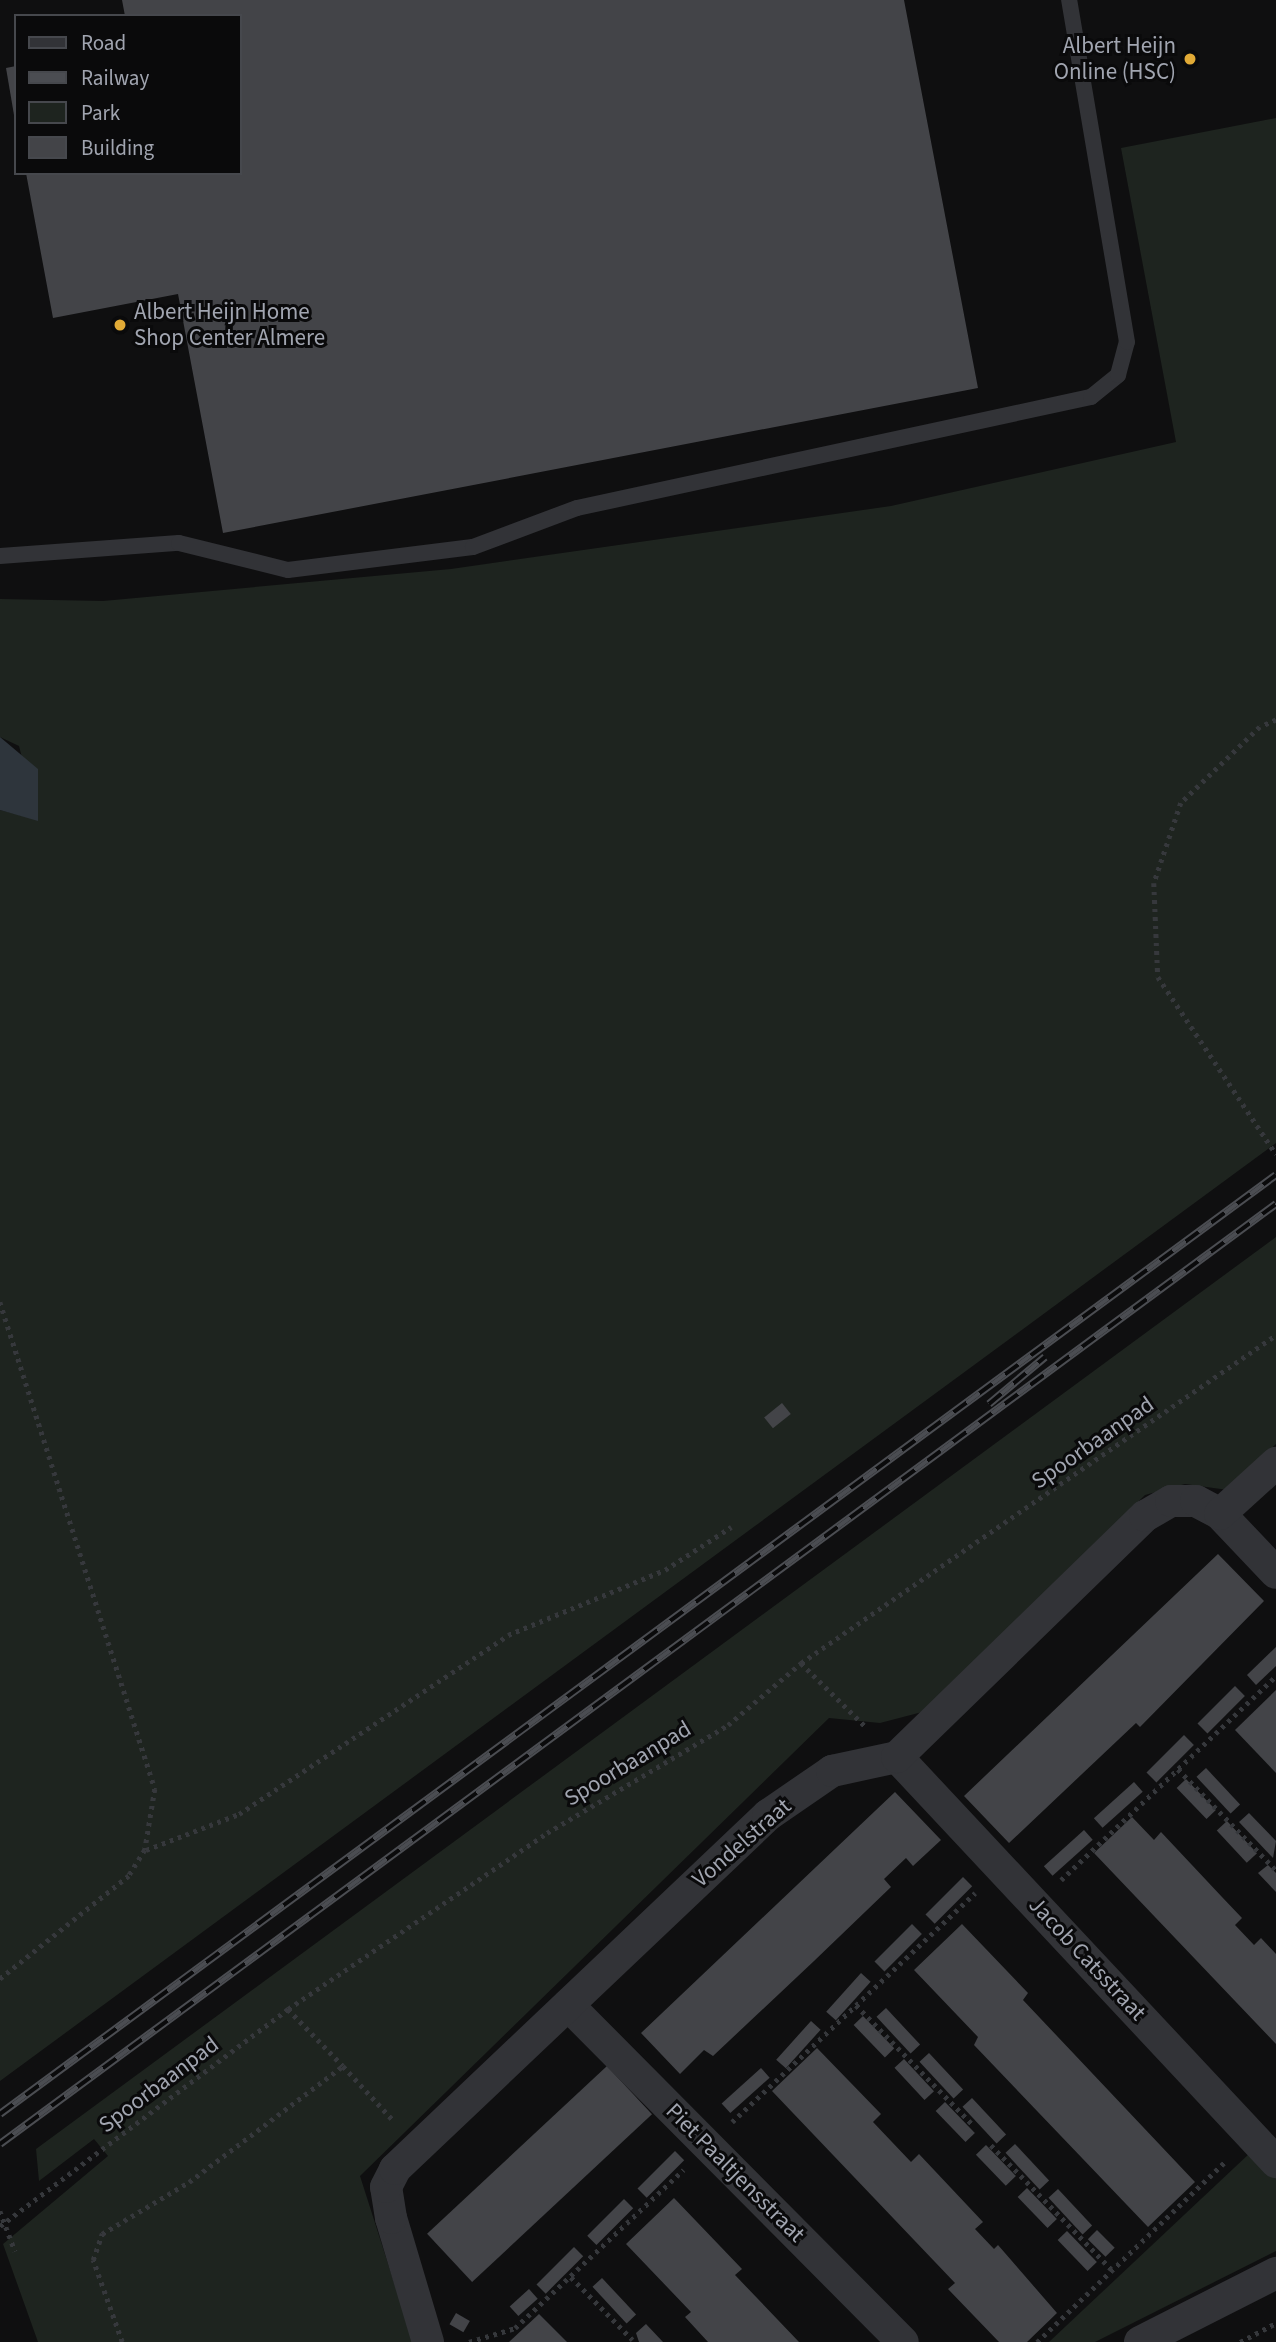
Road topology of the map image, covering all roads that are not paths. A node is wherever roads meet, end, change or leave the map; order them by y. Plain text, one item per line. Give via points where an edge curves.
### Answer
1 (1069, 0) edge
2 (0, 556) edge
3 (1276, 1463) edge
4 (1220, 1514) junction
5 (1276, 1573) edge
6 (897, 1757) junction
7 (568, 2005) junction
8 (1276, 2162) edge
9 (1276, 2273) edge
10 (428, 2342) edge
11 (903, 2342) edge
12 (1140, 2342) edge

1 - 2 lane via 1127,342 1118,375 1091,397 577,508 473,547 288,570 179,543
3 - 4 street
4 - 5 street
4 - 6 street via 1196,1501 1171,1501 1145,1516
6 - 7 street, Vondelstraat via 831,1771 768,1815
6 - 8 street, Jacob Catsstraat
7 - 10 street, Vondelstraat via 418,2147 386,2187
7 - 11 street, Piet Paaltjensstraat
9 - 12 street

